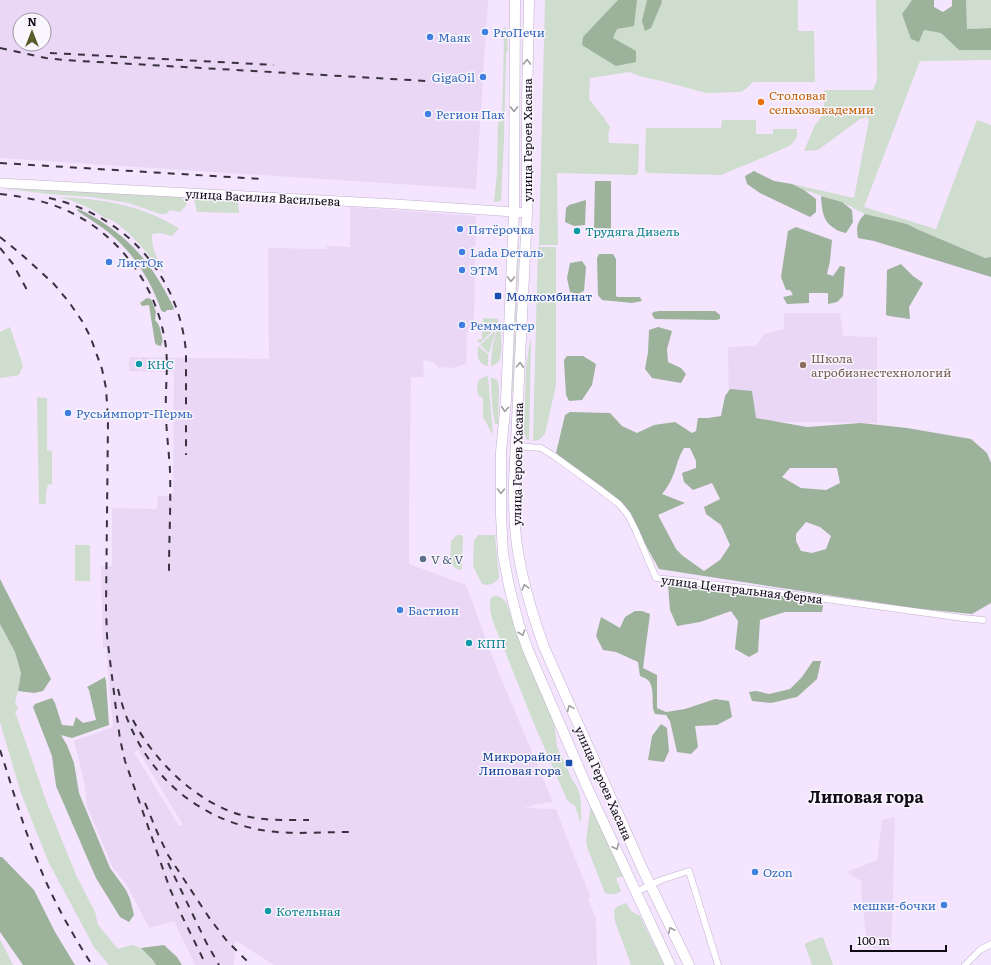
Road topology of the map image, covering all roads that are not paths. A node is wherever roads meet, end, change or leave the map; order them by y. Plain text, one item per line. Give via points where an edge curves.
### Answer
1 (515, 0) edge
2 (528, 0) edge
3 (0, 182) edge
4 (514, 212) junction
5 (527, 213) junction
6 (516, 446) junction
7 (983, 620) dead end
8 (650, 885) junction
9 (636, 892) junction
10 (991, 944) edge
11 (670, 965) edge
12 (689, 965) edge
13 (718, 965) edge
14 (965, 965) edge

1 -> 4 main road, улица Героев Хасана
5 -> 2 main road, улица Героев Хасана
3 - 4 main road, улица Василия Васильева
4 - 5 main road, улица Василия Васильева
4 -> 9 main road, улица Героев Хасана via 506,400 501,452 503,554 511,593 528,650
6 -> 5 main road, улица Героев Хасана
6 - 7 street, улица Центральная Ферма via 541,448 619,504 628,515 656,578
8 -> 6 main road, улица Героев Хасана via 554,672 535,622 524,584 515,526
8 - 9 street
12 -> 8 main road, улица Героев Хасана
8 - 13 street via 689,871
9 - 11 main road, улица Героев Хасана
10 - 14 street via 980,950

